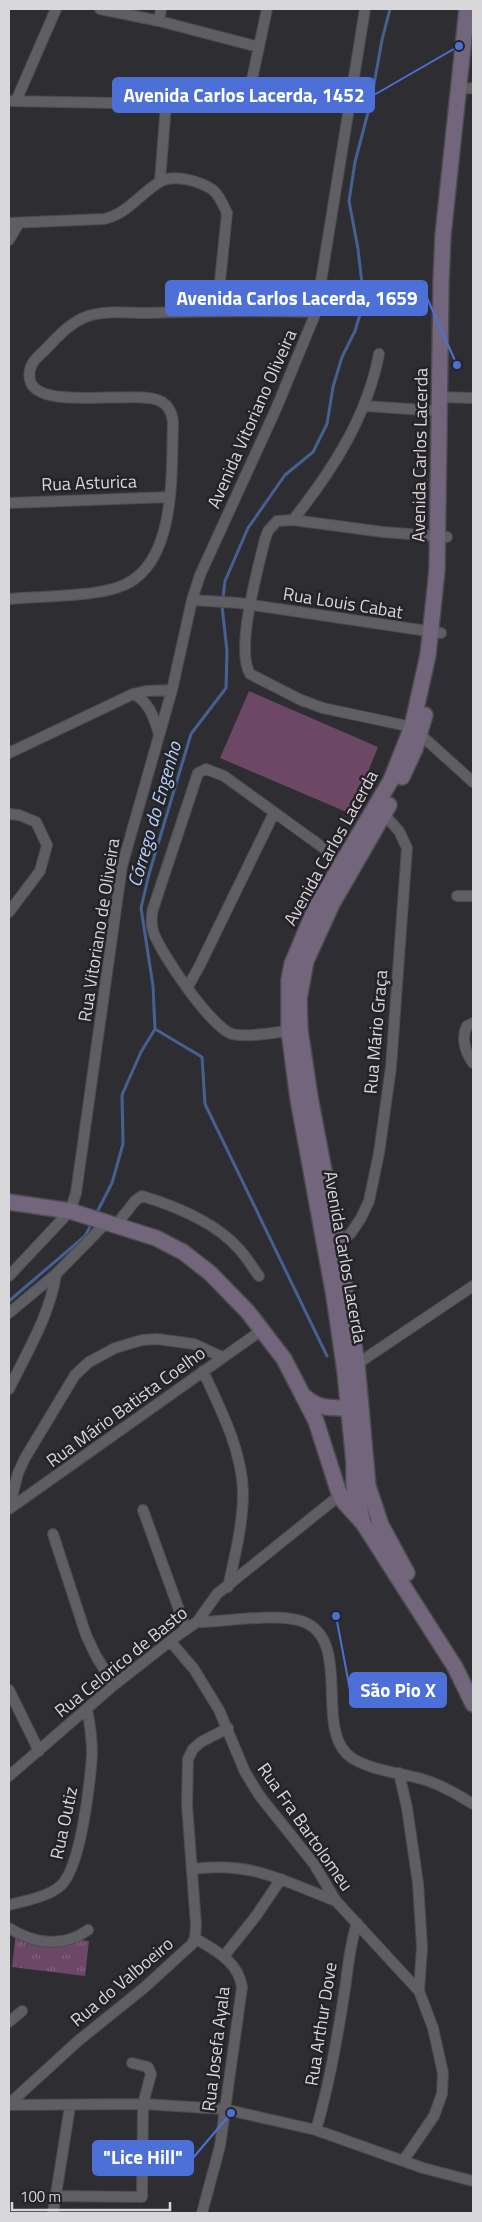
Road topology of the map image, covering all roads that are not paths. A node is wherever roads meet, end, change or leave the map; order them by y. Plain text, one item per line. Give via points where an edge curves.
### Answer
1 (56, 9) edge
2 (100, 9) edge
3 (161, 9) edge
4 (267, 9) edge
5 (365, 9) edge
6 (467, 9) edge
7 (159, 21) junction
8 (473, 37) edge
9 (259, 47) junction
10 (466, 88) edge
11 (12, 101) edge
12 (166, 104) junction
13 (160, 181) junction
14 (14, 223) edge
15 (9, 240) edge
16 (217, 311) junction
17 (316, 312) junction
18 (379, 354) dead end
19 (473, 398) edge
20 (443, 402) junction
21 (365, 406) junction
22 (170, 497) junction
23 (9, 503) edge
24 (293, 520) junction
25 (442, 536) junction
26 (9, 599) edge
27 (192, 600) junction
28 (251, 604) junction
29 (437, 633) junction
30 (172, 690) junction
31 (133, 694) junction
32 (416, 730) junction
33 (159, 735) junction
34 (9, 753) edge
35 (473, 782) edge
36 (380, 811) junction
37 (274, 813) junction
38 (9, 814) edge
39 (346, 865) junction
40 (457, 896) dead end
41 (473, 896) edge
42 (9, 912) edge
43 (187, 988) junction
44 (473, 1023) edge
45 (295, 1030) junction
46 (473, 1062) edge
47 (9, 1202) edge
48 (73, 1212) junction
49 (108, 1222) junction
50 (332, 1248) junction
51 (56, 1274) junction
52 (9, 1276) edge
53 (259, 1276) dead end
54 (473, 1286) edge
55 (9, 1313) edge
56 (262, 1330) junction
57 (222, 1357) junction
58 (351, 1365) junction
59 (202, 1371) junction
60 (9, 1388) edge
61 (304, 1396) junction
62 (343, 1408) junction
63 (363, 1419) junction
64 (317, 1424) junction
65 (333, 1470) junction
66 (362, 1491) junction
67 (340, 1495) junction
68 (9, 1508) edge
69 (143, 1510) dead end
70 (363, 1523) junction
71 (53, 1534) dead end
72 (228, 1587) junction
73 (197, 1622) junction
74 (186, 1629) junction
75 (170, 1641) junction
76 (473, 1681) edge
77 (114, 1685) junction
78 (9, 1690) edge
79 (473, 1704) edge
80 (87, 1709) junction
81 (228, 1728) junction
82 (41, 1750) junction
83 (399, 1773) junction
84 (9, 1776) edge
85 (473, 1804) edge
86 (193, 1869) junction
87 (281, 1879) junction
88 (336, 1901) junction
89 (9, 1905) edge
90 (357, 1923) junction
91 (9, 1928) edge
92 (88, 1930) dead end
93 (195, 1938) junction
94 (224, 1956) junction
95 (419, 1991) junction
96 (22, 2011) dead end
97 (9, 2022) edge
98 (132, 2063) dead end
99 (9, 2104) edge
100 (143, 2104) junction
101 (70, 2106) junction
102 (224, 2109) junction
103 (316, 2130) junction
104 (403, 2161) junction
105 (473, 2181) edge
106 (55, 2196) junction
107 (53, 2213) edge
108 (202, 2213) edge

1 - 11 street
2 - 7 street
3 - 7 street
4 - 9 street
5 - 17 street, Avenida Vitoriano Oliveira
6 - 10 main road, Avenida Carlos Lacerda
7 - 9 street
8 - 10 main road, Avenida Carlos Lacerda
9 - 12 street via 254,75 246,93 240,98 231,102
10 - 20 main road, Avenida Carlos Lacerda via 443,235
11 - 12 street
12 - 13 street
13 - 14 street via 111,218
13 - 16 street via 200,183 222,200 227,226
14 - 15 street
16 - 17 street
16 - 22 street via 88,316 64,330 30,367 31,384 48,395 61,398 146,398 161,401 168,407 173,422
17 - 27 street, Avenida Vitoriano Oliveira via 276,409 200,575
18 - 21 street
19 - 20 street
20 - 21 street
20 - 25 main road, Avenida Carlos Lacerda
21 - 24 street via 332,465
22 - 23 street, Rua Asturica
22 - 26 street via 156,554 149,566 124,585 104,591
24 - 25 street
24 - 28 street via 276,522 268,531
25 - 29 main road, Avenida Carlos Lacerda
27 - 28 street, Rua Louis Cabat
27 - 30 street, Rua Vitoriano de Oliveira
28 - 29 street, Rua Louis Cabat
28 - 32 street via 244,658 250,674 323,708
29 - 32 main road, Avenida Carlos Lacerda via 423,683
30 - 31 street
30 - 33 street, Rua Vitoriano de Oliveira
31 - 33 street via 149,708
31 - 34 street
32 - 35 street
32 - 36 main road, Avenida Carlos Lacerda via 391,780
33 - 48 street, Rua Vitoriano de Oliveira via 122,866
36 - 39 main road, Avenida Carlos Lacerda
36 - 50 street, Rua Mário Graça via 404,839 407,848 391,1067 369,1202 351,1233
37 - 39 street
37 - 43 street
37 - 43 street via 224,776 206,769 198,772 151,923 158,944
38 - 42 street via 34,820 47,845 43,863
39 - 45 main road, Avenida Carlos Lacerda via 316,907 292,964 288,998
40 - 41 street
43 - 45 street via 214,1023 227,1032 243,1035
44 - 46 street via 468,1026 464,1037
45 - 50 main road, Avenida Carlos Lacerda via 298,1099
47 - 48 main road
48 - 49 main road
48 - 52 street
49 - 51 street
49 - 53 street via 142,1196 167,1204 216,1230 237,1247
49 - 56 main road via 156,1238 183,1252 222,1284
50 - 58 main road, Avenida Carlos Lacerda
51 - 55 street
51 - 60 street via 48,1308
54 - 58 street
56 - 57 street, Rua Mário Batista Coelho
56 - 61 main road via 284,1359
57 - 59 street, Rua Mário Batista Coelho
57 - 68 street via 194,1344 158,1339 115,1348 89,1362 76,1375 24,1458
58 - 62 main road, Avenida Carlos Lacerda
58 - 63 main road, Avenida Carlos Lacerda
59 - 68 street, Rua Mário Batista Coelho
59 - 72 street via 231,1437 243,1489
61 - 62 main road via 325,1409
61 - 64 main road
62 - 63 main road via 356,1412
62 - 64 main road
62 - 66 main road, Avenida Carlos Lacerda
63 - 66 main road, Avenida Carlos Lacerda
64 - 65 main road
65 - 66 main road via 340,1481
65 - 67 main road
66 - 67 street
66 - 70 main road, Avenida Carlos Lacerda
66 - 76 main road, Avenida Carlos Lacerda
67 - 70 main road
67 - 72 street, Rua Celorico de Basto
69 - 74 street
70 - 79 main road, Avenida Carlos Lacerda via 455,1667
71 - 77 street via 86,1635
72 - 73 street, Rua Celorico de Basto via 217,1594
73 - 74 street, Rua Celorico de Basto
73 - 83 street via 285,1618 304,1622 313,1628 326,1647 335,1731 340,1747 360,1763
74 - 75 street, Rua Celorico de Basto
75 - 77 street, Rua Celorico de Basto
75 - 81 street, Rua Fra Bartolomeu via 194,1669
77 - 80 street, Rua Celorico de Basto
78 - 82 street
80 - 82 street, Rua Celorico de Basto
80 - 89 street, Rua Outiz via 92,1753 89,1789 73,1866 60,1887
81 - 86 street, Rua do Valboeiro via 201,1742 188,1759 187,1805
81 - 88 street, Rua Fra Bartolomeu via 245,1772 259,1795 314,1864
82 - 84 street, Rua Celorico de Basto
83 - 85 street via 432,1782
83 - 95 street via 418,1883 422,1947
86 - 87 street via 237,1867
86 - 93 street, Rua do Valboeiro
87 - 88 street
87 - 94 street
88 - 90 street, Rua Fra Bartolomeu
90 - 95 street, Rua Fra Bartolomeu
90 - 103 street, Rua Arthur Dove via 350,1945 325,2101
91 - 92 street via 31,1940 60,1942 76,1938
93 - 94 street, Rua Josefa Ayala
93 - 99 street, Rua do Valboeiro via 165,1969
94 - 102 street, Rua Josefa Ayala via 236,1970 242,1987
95 - 104 street via 442,2063 443,2085 434,2116
96 - 97 street
98 - 100 street via 151,2070
99 - 101 street
100 - 101 street
100 - 102 street
100 - 106 street via 142,2198
101 - 106 street
102 - 103 street
102 - 108 street, Rua Josefa Ayala via 220,2146
103 - 104 street
104 - 105 street
106 - 107 street

